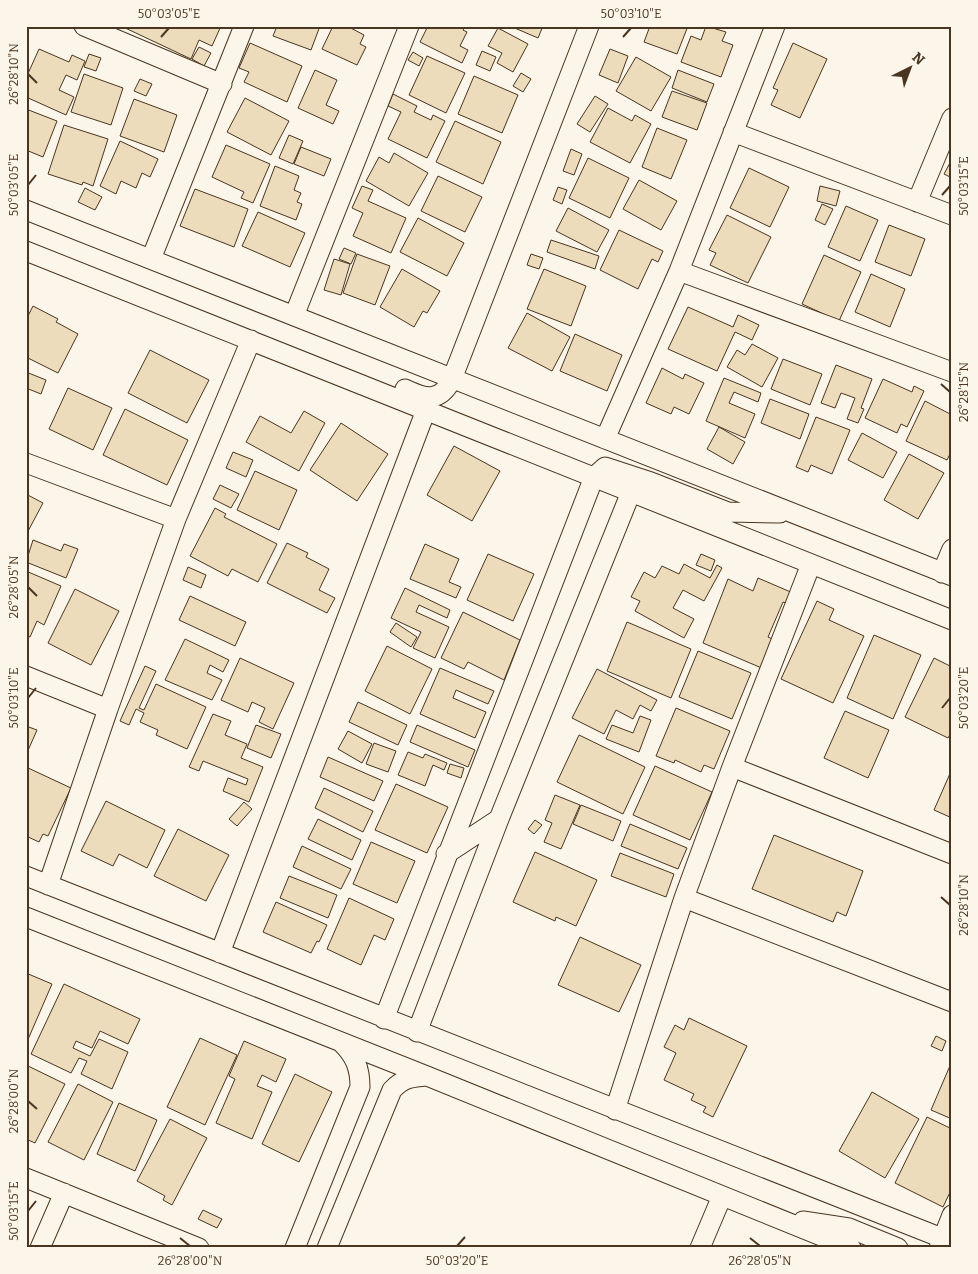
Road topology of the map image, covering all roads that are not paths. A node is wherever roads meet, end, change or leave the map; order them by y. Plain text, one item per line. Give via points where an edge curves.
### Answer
1 (84, 26) edge
2 (244, 26) edge
3 (409, 26) edge
4 (589, 26) edge
5 (776, 26) edge
6 (222, 84) junction
7 (952, 118) edge
8 (733, 132) junction
9 (917, 202) junction
10 (26, 210) edge
11 (952, 216) edge
12 (26, 251) edge
13 (151, 259) junction
14 (679, 271) junction
15 (294, 316) junction
16 (251, 340) junction
17 (312, 365) junction
18 (952, 372) edge
19 (452, 379) junction
20 (426, 410) junction
21 (605, 438) junction
22 (26, 463) edge
23 (594, 477) junction
24 (631, 492) junction
25 (792, 513) junction
26 (176, 519) junction
27 (952, 549) edge
28 (811, 564) junction
29 (947, 575) edge
30 (952, 620) edge
31 (26, 676) edge
32 (108, 709) junction
33 (732, 767) junction
34 (499, 819) junction
35 (446, 854) junction
36 (952, 854) edge
37 (26, 876) edge
38 (48, 885) junction
39 (684, 898) junction
40 (26, 918) edge
41 (220, 953) junction
42 (952, 1002) edge
43 (384, 1019) junction
44 (417, 1032) junction
45 (341, 1042) junction
46 (427, 1076) junction
47 (353, 1103) junction
48 (615, 1110) junction
49 (381, 1116) junction
50 (26, 1178) edge
51 (64, 1193) junction
52 (722, 1196) junction
53 (952, 1215) edge
54 (772, 1216) junction
55 (944, 1242) edge
56 (40, 1248) edge
57 (199, 1248) edge
58 (295, 1248) edge
59 (327, 1248) edge
60 (700, 1248) edge
61 (851, 1248) edge
62 (898, 1248) edge

1 - 6 street
2 - 6 street
3 - 15 street
4 - 19 street
5 - 8 street
6 - 13 street
7 - 9 street
8 - 9 street
8 - 14 street
9 - 11 street
10 - 13 street
12 - 16 street
13 - 15 street
14 - 18 street
14 - 21 street
15 - 19 street
16 - 17 street
16 - 26 street
17 - 19 street via 338,361 422,397 435,397 448,388
17 - 20 street
19 - 21 street
20 - 23 street
20 - 41 street
21 - 25 street
22 - 26 street
23 - 24 street
23 - 25 street via 605,467 728,512
23 - 35 street
24 - 28 street
24 - 34 street
25 - 29 street
26 - 32 street
27 - 29 street
28 - 30 street
28 - 33 street
31 - 32 street
32 - 38 street
33 - 36 street
33 - 39 street
34 - 35 street
34 - 44 street
35 - 43 street
37 - 38 street
38 - 41 street
39 - 42 street
39 - 48 street
40 - 45 street
41 - 43 street
43 - 44 street
44 - 48 street
45 - 46 street
45 - 47 street via 356,1061 360,1074 360,1087
46 - 49 street via 409,1077 399,1082
46 - 52 street
47 - 49 street via 366,1092 374,1093 381,1105
47 - 58 street
48 - 55 street
49 - 59 street
50 - 51 street
51 - 56 street
51 - 57 street
52 - 54 street
52 - 60 street
53 - 55 street
54 - 61 street
54 - 62 street via 849,1228

